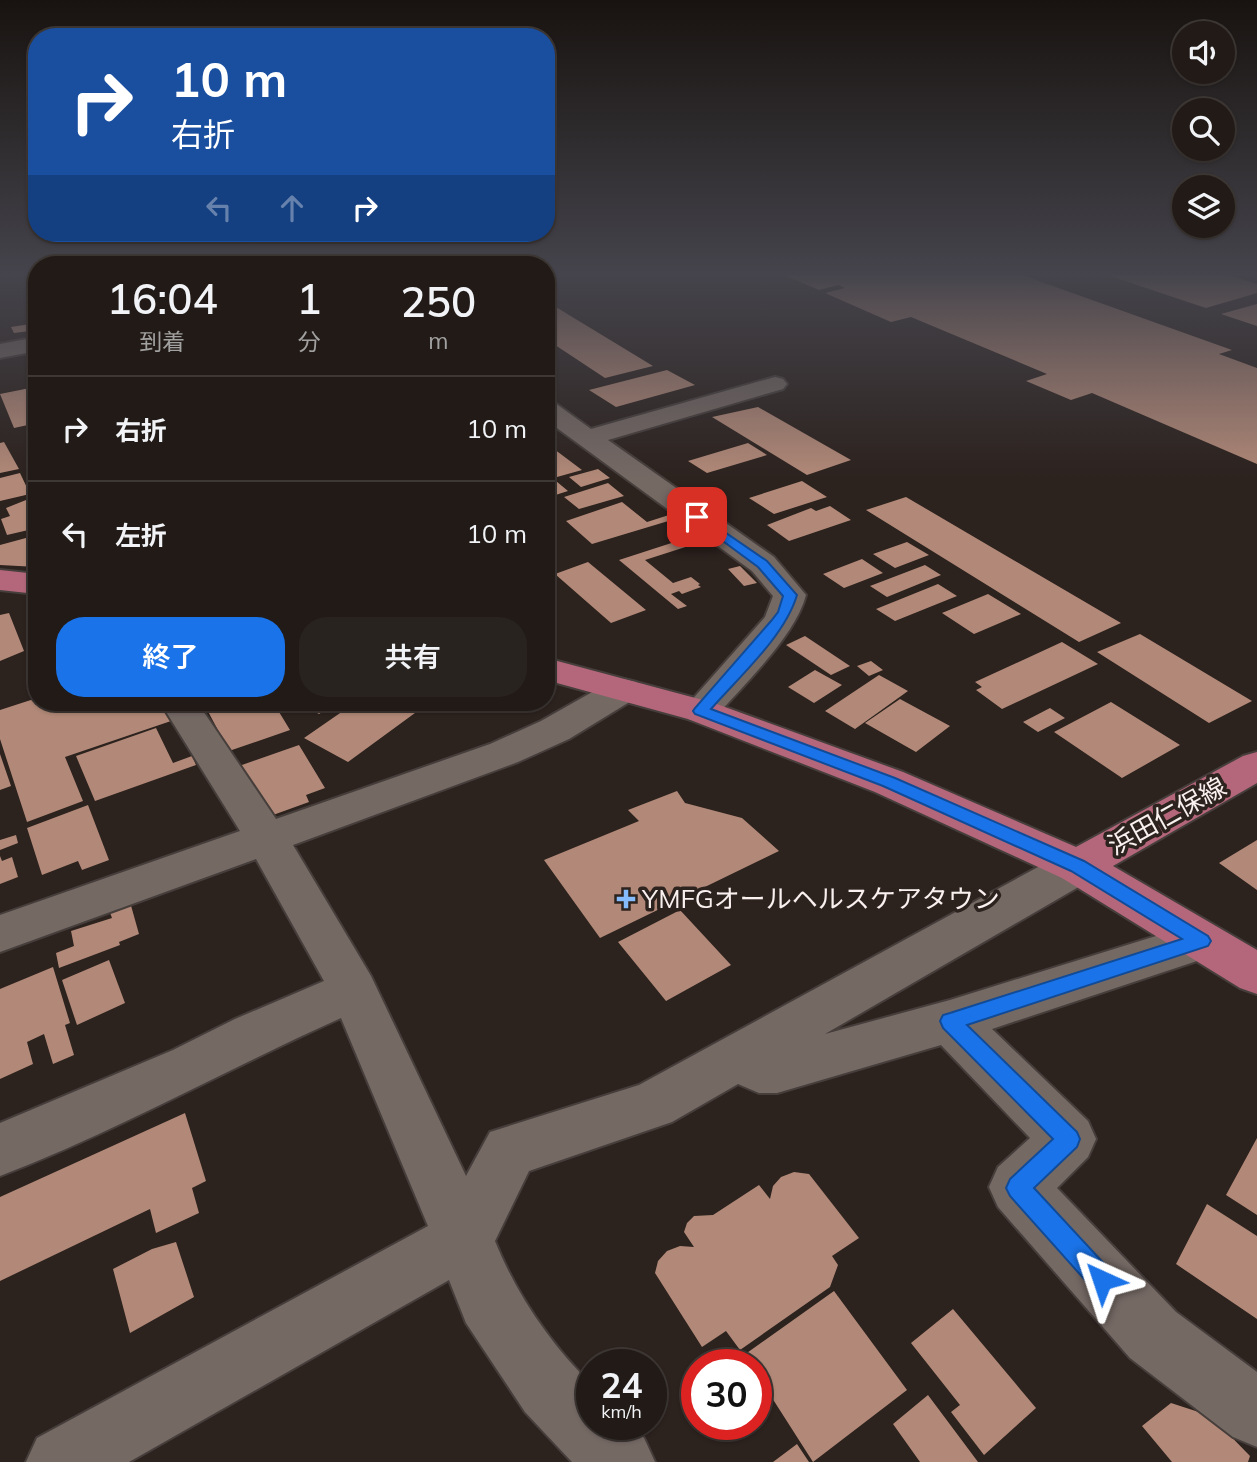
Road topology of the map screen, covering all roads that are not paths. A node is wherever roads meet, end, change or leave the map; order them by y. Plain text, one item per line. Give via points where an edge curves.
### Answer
1 (28, 346) edge
2 (0, 351) edge
3 (775, 384) dead end
4 (555, 415) edge
5 (587, 438) junction
6 (0, 580) edge
7 (28, 583) edge
8 (555, 671) edge
9 (623, 690) junction
10 (184, 711) edge
11 (701, 711) junction
12 (1257, 765) edge
13 (267, 839) junction
14 (1078, 866) junction
15 (0, 934) edge
16 (1201, 941) junction
17 (1257, 974) edge
18 (354, 990) junction
19 (950, 1021) junction
20 (742, 1056) junction
21 (0, 1150) edge
22 (464, 1239) junction
23 (1257, 1413) edge
24 (61, 1462) edge
25 (621, 1462) edge

1 - 2 street
3 - 5 street
4 - 5 street
5 - 11 street via 763,564 790,595 776,624
6 - 7 main road
8 - 9 main road
9 - 11 main road
9 - 13 street via 555,730 504,752
10 - 13 street
11 - 14 main road via 889,782
12 - 14 main road, 浜田仁保線
13 - 15 street
13 - 18 street
14 - 16 main road
14 - 20 street
16 - 17 main road
16 - 19 street
18 - 21 street
18 - 22 street
19 - 20 street via 777,1070 758,1070
19 - 23 street via 1068,1139 1018,1188 1153,1335
20 - 22 street via 653,1105 510,1151
22 - 24 street
22 - 25 street via 488,1301 548,1389

